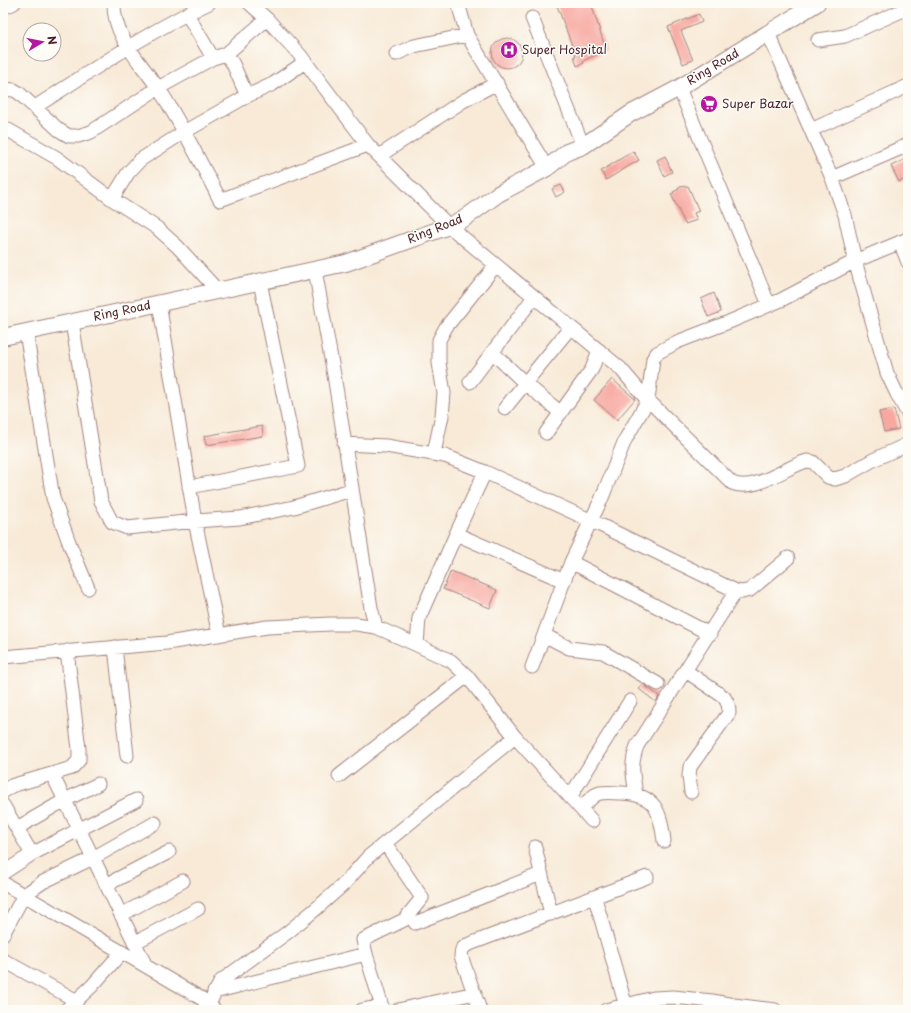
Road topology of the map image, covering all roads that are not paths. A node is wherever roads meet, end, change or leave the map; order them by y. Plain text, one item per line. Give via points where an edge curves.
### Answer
1 (14, 3) edge
2 (114, 3) edge
3 (208, 3) edge
4 (249, 3) edge
5 (458, 3) edge
6 (817, 3) edge
7 (907, 3) edge
8 (908, 7) edge
9 (3, 8) edge
10 (187, 14) junction
11 (532, 18) dead end
12 (267, 19) junction
13 (768, 34) junction
14 (467, 35) junction
15 (818, 40) dead end
16 (129, 48) junction
17 (226, 54) junction
18 (396, 54) dead end
19 (213, 58) junction
20 (305, 62) junction
21 (496, 83) junction
22 (908, 86) edge
23 (158, 88) junction
24 (678, 88) junction
25 (3, 89) edge
26 (247, 96) junction
27 (35, 107) junction
28 (3, 127) edge
29 (811, 130) junction
30 (184, 132) junction
31 (368, 145) junction
32 (908, 145) edge
33 (584, 146) junction
34 (379, 156) junction
35 (547, 168) junction
36 (832, 178) junction
37 (112, 199) junction
38 (449, 226) junction
39 (904, 240) edge
40 (855, 261) junction
41 (908, 262) edge
42 (496, 265) junction
43 (315, 270) junction
44 (260, 282) junction
45 (218, 291) junction
46 (534, 297) junction
47 (160, 303) junction
48 (769, 305) junction
49 (72, 322) junction
50 (570, 328) junction
51 (26, 332) junction
52 (3, 337) edge
53 (599, 350) junction
54 (493, 353) junction
55 (470, 382) dead end
56 (526, 384) junction
57 (902, 391) edge
58 (648, 400) junction
59 (505, 408) dead end
60 (561, 413) junction
61 (908, 414) edge
62 (546, 433) dead end
63 (344, 444) junction
64 (908, 444) edge
65 (434, 453) junction
66 (485, 472) junction
67 (189, 487) junction
68 (352, 490) junction
69 (195, 521) junction
70 (592, 521) junction
71 (456, 534) junction
72 (788, 558) dead end
73 (571, 562) junction
74 (564, 581) junction
75 (88, 588) dead end
76 (736, 591) junction
77 (376, 627) junction
78 (710, 634) junction
79 (219, 635) junction
80 (544, 635) junction
81 (417, 644) junction
82 (115, 647) junction
83 (67, 651) junction
84 (3, 657) edge
85 (532, 667) dead end
86 (686, 671) junction
87 (467, 676) junction
88 (658, 684) dead end
89 (630, 701) dead end
90 (515, 737) junction
91 (127, 756) dead end
92 (52, 774) junction
93 (339, 776) dead end
94 (98, 784) dead end
95 (3, 792) edge
96 (691, 792) dead end
97 (636, 794) junction
98 (570, 797) junction
99 (66, 800) junction
100 (136, 800) dead end
101 (3, 805) edge
102 (580, 808) junction
103 (592, 821) dead end
104 (155, 823) dead end
105 (17, 828) junction
106 (80, 830) junction
107 (664, 841) dead end
108 (385, 843) junction
109 (535, 846) dead end
110 (169, 852) dead end
111 (32, 854) junction
112 (93, 858) junction
113 (3, 873) edge
114 (541, 874) junction
115 (647, 878) dead end
116 (183, 881) dead end
117 (3, 883) edge
118 (106, 885) junction
119 (24, 895) junction
120 (595, 898) junction
121 (198, 909) dead end
122 (551, 914) junction
123 (121, 915) junction
124 (415, 923) dead end
125 (3, 934) edge
126 (134, 943) junction
127 (122, 952) junction
128 (366, 954) junction
129 (3, 960) edge
130 (146, 966) junction
131 (475, 993) junction
132 (76, 1001) junction
133 (210, 1004) edge
134 (711, 1005) edge
135 (382, 1008) edge
136 (627, 1008) edge
137 (66, 1010) edge
138 (362, 1010) edge
139 (398, 1010) edge
140 (480, 1010) edge
141 (606, 1010) edge
142 (775, 1010) edge

1 - 9 street
2 - 16 street via 114,18
3 - 10 street
4 - 12 street
5 - 14 street
6 - 13 main road, Ring Road
7 - 8 street
8 - 15 street via 845,36
10 - 16 street
10 - 19 street
11 - 33 street
12 - 17 street
12 - 20 street
13 - 24 main road, Ring Road
13 - 29 street
14 - 18 street via 414,46
14 - 21 street
16 - 23 street
16 - 27 street
17 - 19 street
17 - 26 street
19 - 23 street
20 - 26 street via 273,84
20 - 31 street
21 - 34 street via 463,101
21 - 35 street
22 - 29 street
23 - 27 street via 91,132 78,136 69,136 60,130
23 - 30 street
24 - 33 main road, Ring Road via 630,114
24 - 48 street
25 - 27 street via 14,90
26 - 30 street
28 - 37 street via 57,158
29 - 36 street
30 - 31 street via 220,200
30 - 37 street via 140,160 128,173
31 - 34 street
32 - 36 street
33 - 35 main road, Ring Road via 567,152
34 - 38 street
35 - 38 main road, Ring Road via 498,194 465,218
36 - 40 street via 845,215
37 - 45 street via 157,228
38 - 42 street
38 - 43 main road, Ring Road via 346,263
39 - 40 street
39 - 41 street
40 - 48 street
40 - 57 street via 887,372
42 - 46 street
42 - 65 street via 446,327 439,340 439,363 444,393
43 - 44 main road, Ring Road
43 - 63 street
44 - 45 main road, Ring Road
44 - 67 street via 298,466
45 - 47 main road, Ring Road
46 - 50 street
46 - 54 street
47 - 49 main road, Ring Road
47 - 67 street
48 - 58 street via 677,342 658,353 653,359
49 - 51 main road, Ring Road
49 - 69 street via 101,501 112,522 127,528
50 - 53 street
50 - 56 street
51 - 52 main road, Ring Road
51 - 75 street via 53,498
53 - 58 street via 620,368
53 - 60 street via 592,369
54 - 55 street
54 - 56 street
56 - 59 street
56 - 60 street
57 - 61 street
58 - 64 street via 735,484 755,483 807,461 813,462 828,477 839,479
58 - 70 street via 625,440
60 - 62 street
63 - 65 street via 386,446
63 - 68 street
65 - 66 street
66 - 70 street
66 - 71 street
67 - 69 street
68 - 69 street via 294,507 240,518
68 - 77 street
69 - 79 street
70 - 73 street
70 - 76 street
71 - 74 street
71 - 81 street via 419,618
72 - 76 street via 750,590
73 - 74 street
73 - 78 street
74 - 80 street
76 - 78 street
77 - 79 street via 330,624 266,627
77 - 81 street
78 - 86 street
79 - 82 street
80 - 85 street
80 - 88 street via 569,648 604,652
81 - 87 street via 451,661
82 - 83 street
82 - 91 street
83 - 84 street
83 - 92 street via 80,757 72,768
86 - 96 street via 724,697 728,702 729,713 690,767
86 - 97 street via 637,746 632,766
87 - 90 street
87 - 93 street
89 - 98 street
90 - 98 street
90 - 108 street
92 - 95 street via 11,786
92 - 99 street
94 - 99 street
97 - 102 street via 595,794
97 - 107 street via 652,802 657,810
98 - 102 street
99 - 105 street
99 - 106 street
100 - 106 street
101 - 105 street
102 - 103 street
104 - 112 street
105 - 111 street
106 - 111 street
106 - 112 street
108 - 128 street via 422,898 404,920 363,940
108 - 133 street via 317,908 221,980
109 - 114 street
110 - 118 street
111 - 113 street
112 - 118 street
112 - 119 street via 43,882
114 - 122 street
114 - 124 street
115 - 120 street
116 - 123 street
117 - 119 street
118 - 123 street
119 - 125 street
119 - 127 street
120 - 122 street
120 - 136 street
121 - 126 street
122 - 131 street via 462,949 462,961
123 - 126 street
126 - 130 street
127 - 130 street
127 - 132 street
128 - 133 street
128 - 135 street
129 - 132 street
130 - 133 street
131 - 139 street
131 - 140 street
132 - 137 street
134 - 136 street via 673,997 654,998
134 - 142 street
135 - 138 street
136 - 141 street

